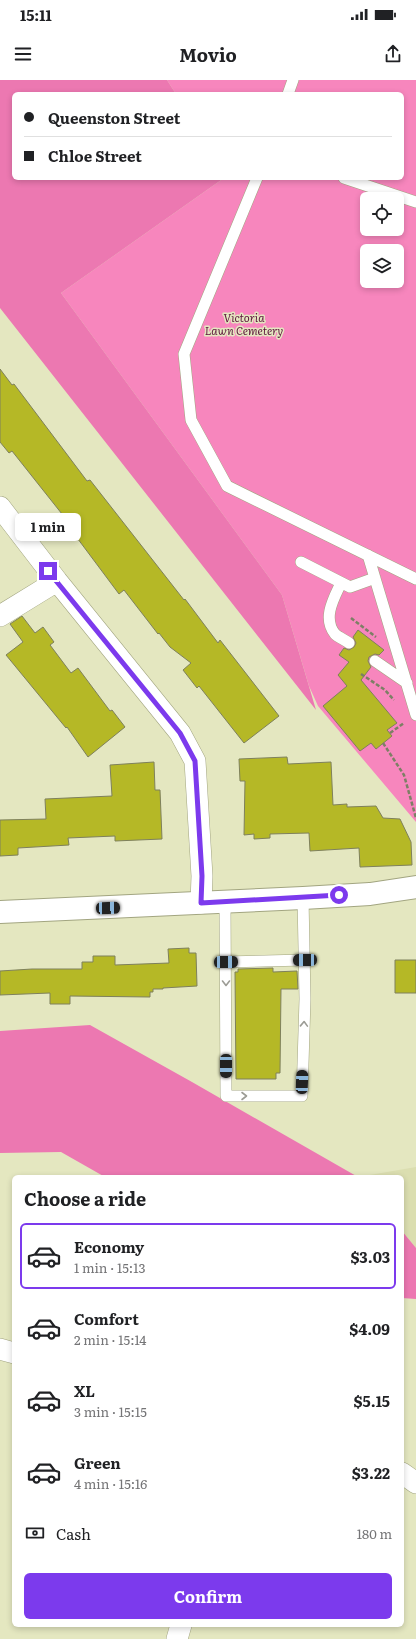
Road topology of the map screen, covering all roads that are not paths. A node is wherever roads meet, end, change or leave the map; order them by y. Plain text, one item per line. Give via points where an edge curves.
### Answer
1 (293, 80) edge
2 (289, 92) edge
3 (257, 180) edge
4 (350, 180) edge
5 (416, 202) edge
6 (2, 516) edge
7 (368, 555) junction
8 (301, 562) dead end
9 (375, 578) junction
10 (416, 579) edge
11 (57, 582) junction
12 (341, 583) junction
13 (0, 616) edge
14 (348, 643) dead end
15 (375, 661) dead end
16 (407, 683) junction
17 (416, 714) edge
18 (416, 887) edge
19 (303, 898) junction
20 (225, 902) junction
21 (201, 903) junction
22 (0, 912) edge
23 (305, 960) junction
24 (226, 962) junction
25 (0, 1349) edge
26 (12, 1352) edge
27 (404, 1474) edge
28 (416, 1483) edge
29 (181, 1627) edge
30 (178, 1639) edge

1 - 2 lane
3 - 7 lane via 184,354 191,420 227,486
4 - 5 lane
6 - 11 street
7 - 9 lane
7 - 10 lane
8 - 12 lane
9 - 12 lane via 350,587
9 - 16 lane
11 - 13 street
11 - 21 street via 180,733 195,761 202,876
12 - 14 lane via 329,608 330,622 336,634
15 - 16 lane
16 - 17 lane
18 - 19 main road via 370,894
19 - 20 main road
19 - 23 lane
20 - 21 main road
20 - 24 lane
21 - 22 main road
23 - 24 lane
24 -> 23 lane via 226,1096 302,1096
25 - 26 street
27 - 28 street
29 - 30 street

